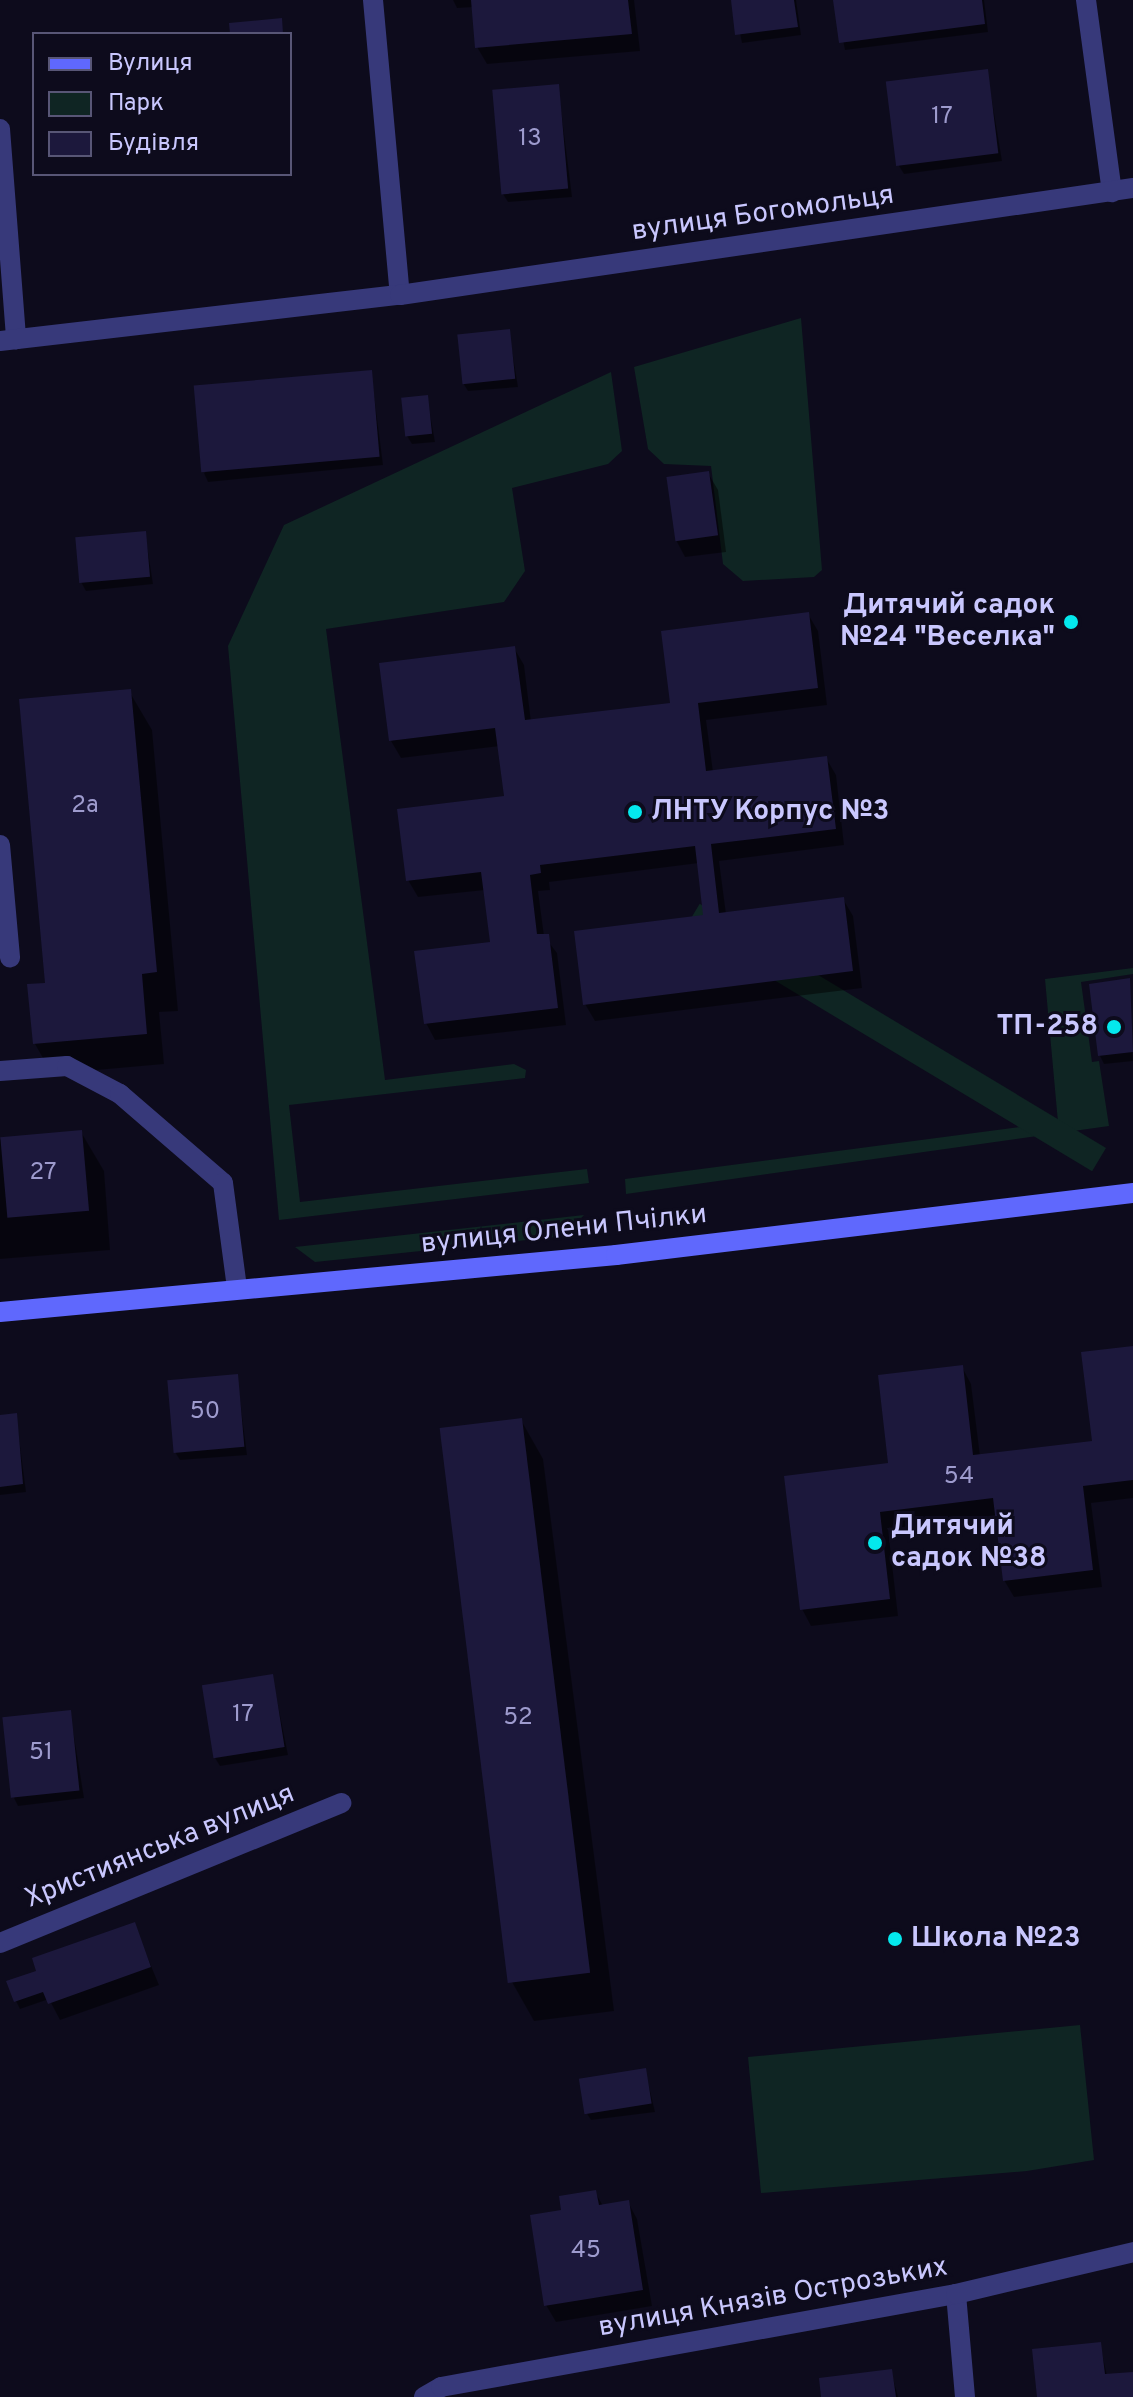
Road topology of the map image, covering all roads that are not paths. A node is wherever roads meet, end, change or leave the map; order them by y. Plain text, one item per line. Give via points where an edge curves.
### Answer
1 (373, 0) edge
2 (1086, 0) edge
3 (0, 129) edge
4 (1133, 188) edge
5 (1112, 192) junction
6 (400, 295) junction
7 (8, 340) edge
8 (0, 845) edge
9 (10, 958) dead end
10 (0, 1071) edge
11 (1133, 1193) edge
12 (237, 1288) junction
13 (0, 1312) edge
14 (341, 1803) dead end
15 (0, 1943) edge
16 (1133, 2252) edge
17 (956, 2294) junction
18 (435, 2394) edge
19 (965, 2397) edge

1 - 6 street
2 - 5 street
3 - 7 street, вулиця Богомольця
4 - 5 street, вулиця Богомольця
5 - 6 street, вулиця Богомольця
6 - 7 street, вулиця Богомольця
8 - 9 street
10 - 12 street via 67,1066 120,1094 223,1183
11 - 12 street, вулиця Олени Пчілки via 616,1255
12 - 13 street, вулиця Олени Пчілки
14 - 15 street, Християнська вулиця
16 - 17 street, вулиця Князів Острозьких
17 - 18 street, вулиця Князів Острозьких
17 - 19 street

